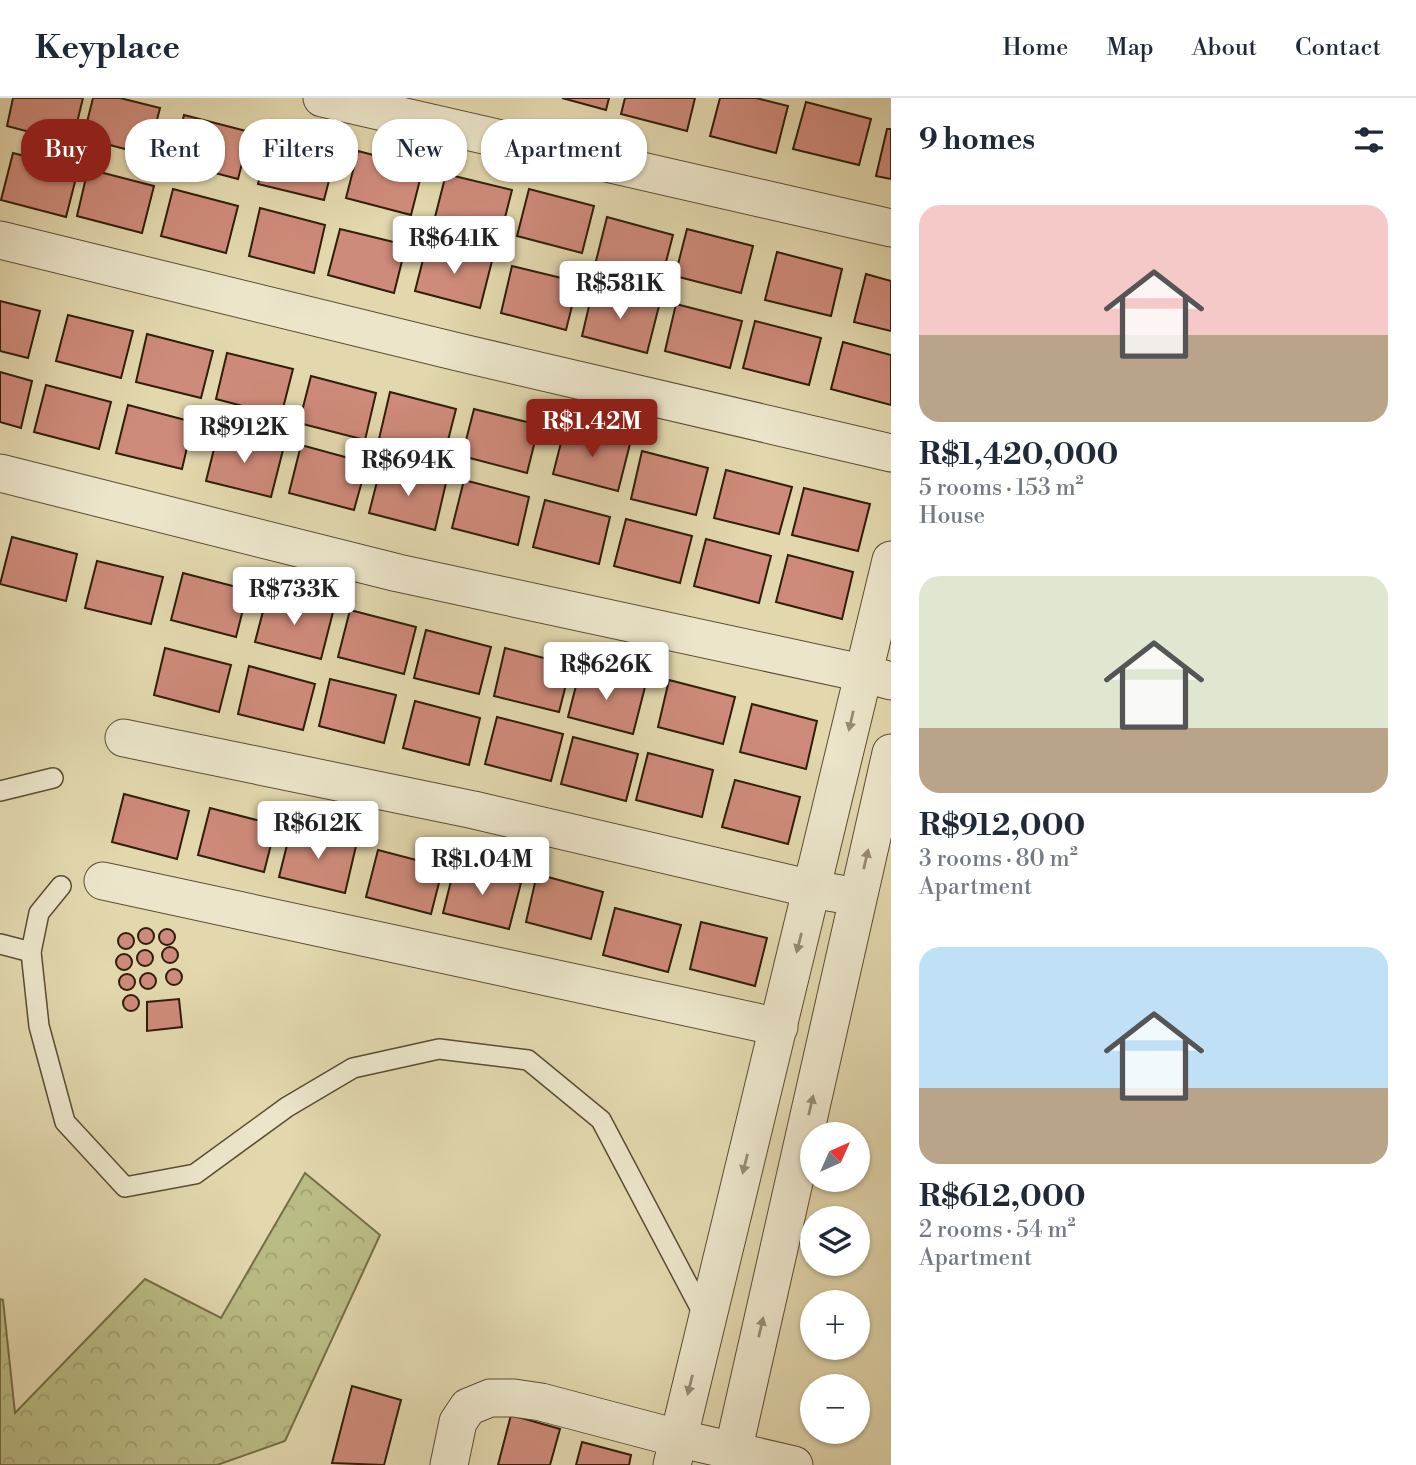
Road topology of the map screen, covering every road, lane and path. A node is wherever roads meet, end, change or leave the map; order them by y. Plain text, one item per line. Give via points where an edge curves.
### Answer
1 (322, 98) edge
2 (891, 228) edge
3 (0, 240) edge
4 (891, 453) edge
5 (0, 473) edge
6 (891, 560) edge
7 (877, 677) edge
8 (124, 738) dead end
9 (891, 753) edge
10 (53, 778) dead end
11 (0, 791) edge
12 (103, 881) dead end
13 (61, 886) dead end
14 (812, 889) junction
15 (857, 897) junction
16 (0, 944) edge
17 (31, 952) junction
18 (779, 1027) junction
19 (706, 1320) junction
20 (674, 1452) edge
21 (732, 1457) edge
22 (449, 1465) edge
23 (793, 1465) edge

1 - 2 street
3 - 4 street
5 - 7 street via 398,573
6 - 7 street
7 -> 14 street
8 - 14 street via 474,810
15 -> 9 street
10 - 11 lane
12 - 18 street
13 - 17 lane via 39,913
14 - 15 street
14 -> 18 street
21 -> 15 street
16 - 17 lane
17 - 19 lane via 39,1026 65,1122 125,1187 195,1174 287,1107 353,1068 439,1049 528,1060 601,1120
18 -> 19 street
19 -> 20 street
20 - 21 street
20 - 22 street via 541,1402 490,1398 468,1407 458,1422
21 - 23 street

